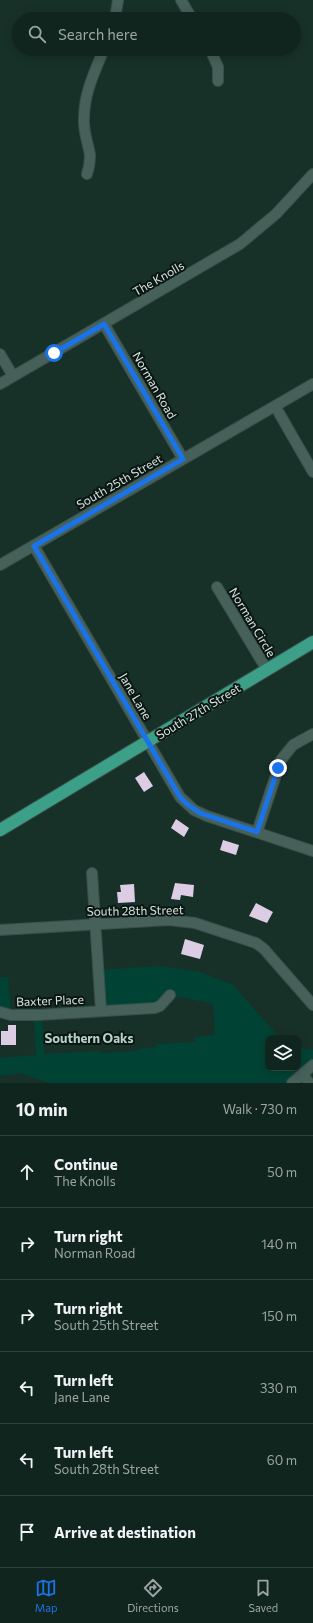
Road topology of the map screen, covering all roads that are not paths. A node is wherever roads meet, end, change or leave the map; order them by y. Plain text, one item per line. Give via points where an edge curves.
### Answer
1 (118, 0) edge
2 (181, 0) edge
3 (117, 12) edge
4 (188, 12) edge
5 (101, 56) edge
6 (213, 56) edge
7 (218, 81) dead end
8 (87, 174) dead end
9 (313, 174) edge
10 (104, 324) junction
11 (0, 354) edge
12 (13, 376) junction
13 (0, 384) edge
14 (313, 384) edge
15 (275, 406) junction
16 (183, 459) junction
17 (313, 472) edge
18 (34, 546) junction
19 (0, 565) edge
20 (217, 586) dead end
21 (313, 642) edge
22 (267, 670) junction
23 (313, 734) edge
24 (148, 741) junction
25 (0, 830) edge
26 (257, 832) junction
27 (313, 851) edge
28 (92, 873) dead end
29 (96, 924) junction
30 (0, 930) edge
31 (170, 995) dead end
32 (313, 1005) edge
33 (101, 1011) junction
34 (0, 1012) edge
35 (313, 1065) edge
36 (303, 1074) junction
37 (292, 1083) edge
38 (309, 1083) edge

1 - 3 street
2 - 4 street
5 - 8 street via 85,103 84,119 90,156
6 - 7 street via 218,67
9 - 10 street, The Knolls via 276,214 240,244
10 - 12 street, The Knolls
10 - 16 street, Norman Road
11 - 12 street
12 - 13 street, The Knolls
14 - 15 street, South 25th Street
15 - 16 street, South 25th Street
15 - 17 street
16 - 18 street, South 25th Street
18 - 19 street, South 25th Street
18 - 24 street, Jane Lane
20 - 22 street, Norman Circle
21 - 22 main road, South 27th Street
22 - 24 main road, South 27th Street
23 - 26 street via 293,745 281,760
24 - 25 main road, South 27th Street
24 - 26 street, Jane Lane via 180,797 187,804 200,813
26 - 27 street, Jane Lane
28 - 29 street, Baxter Place
29 - 30 street, South 28th Street
29 - 32 street, South 28th Street via 183,921 250,940 264,949
29 - 33 street, Baxter Place
31 - 33 street, Baxter Place via 155,1008
33 - 34 street, Baxter Place via 34,1015 8,1015
35 - 36 street
36 - 37 street
36 - 38 street

